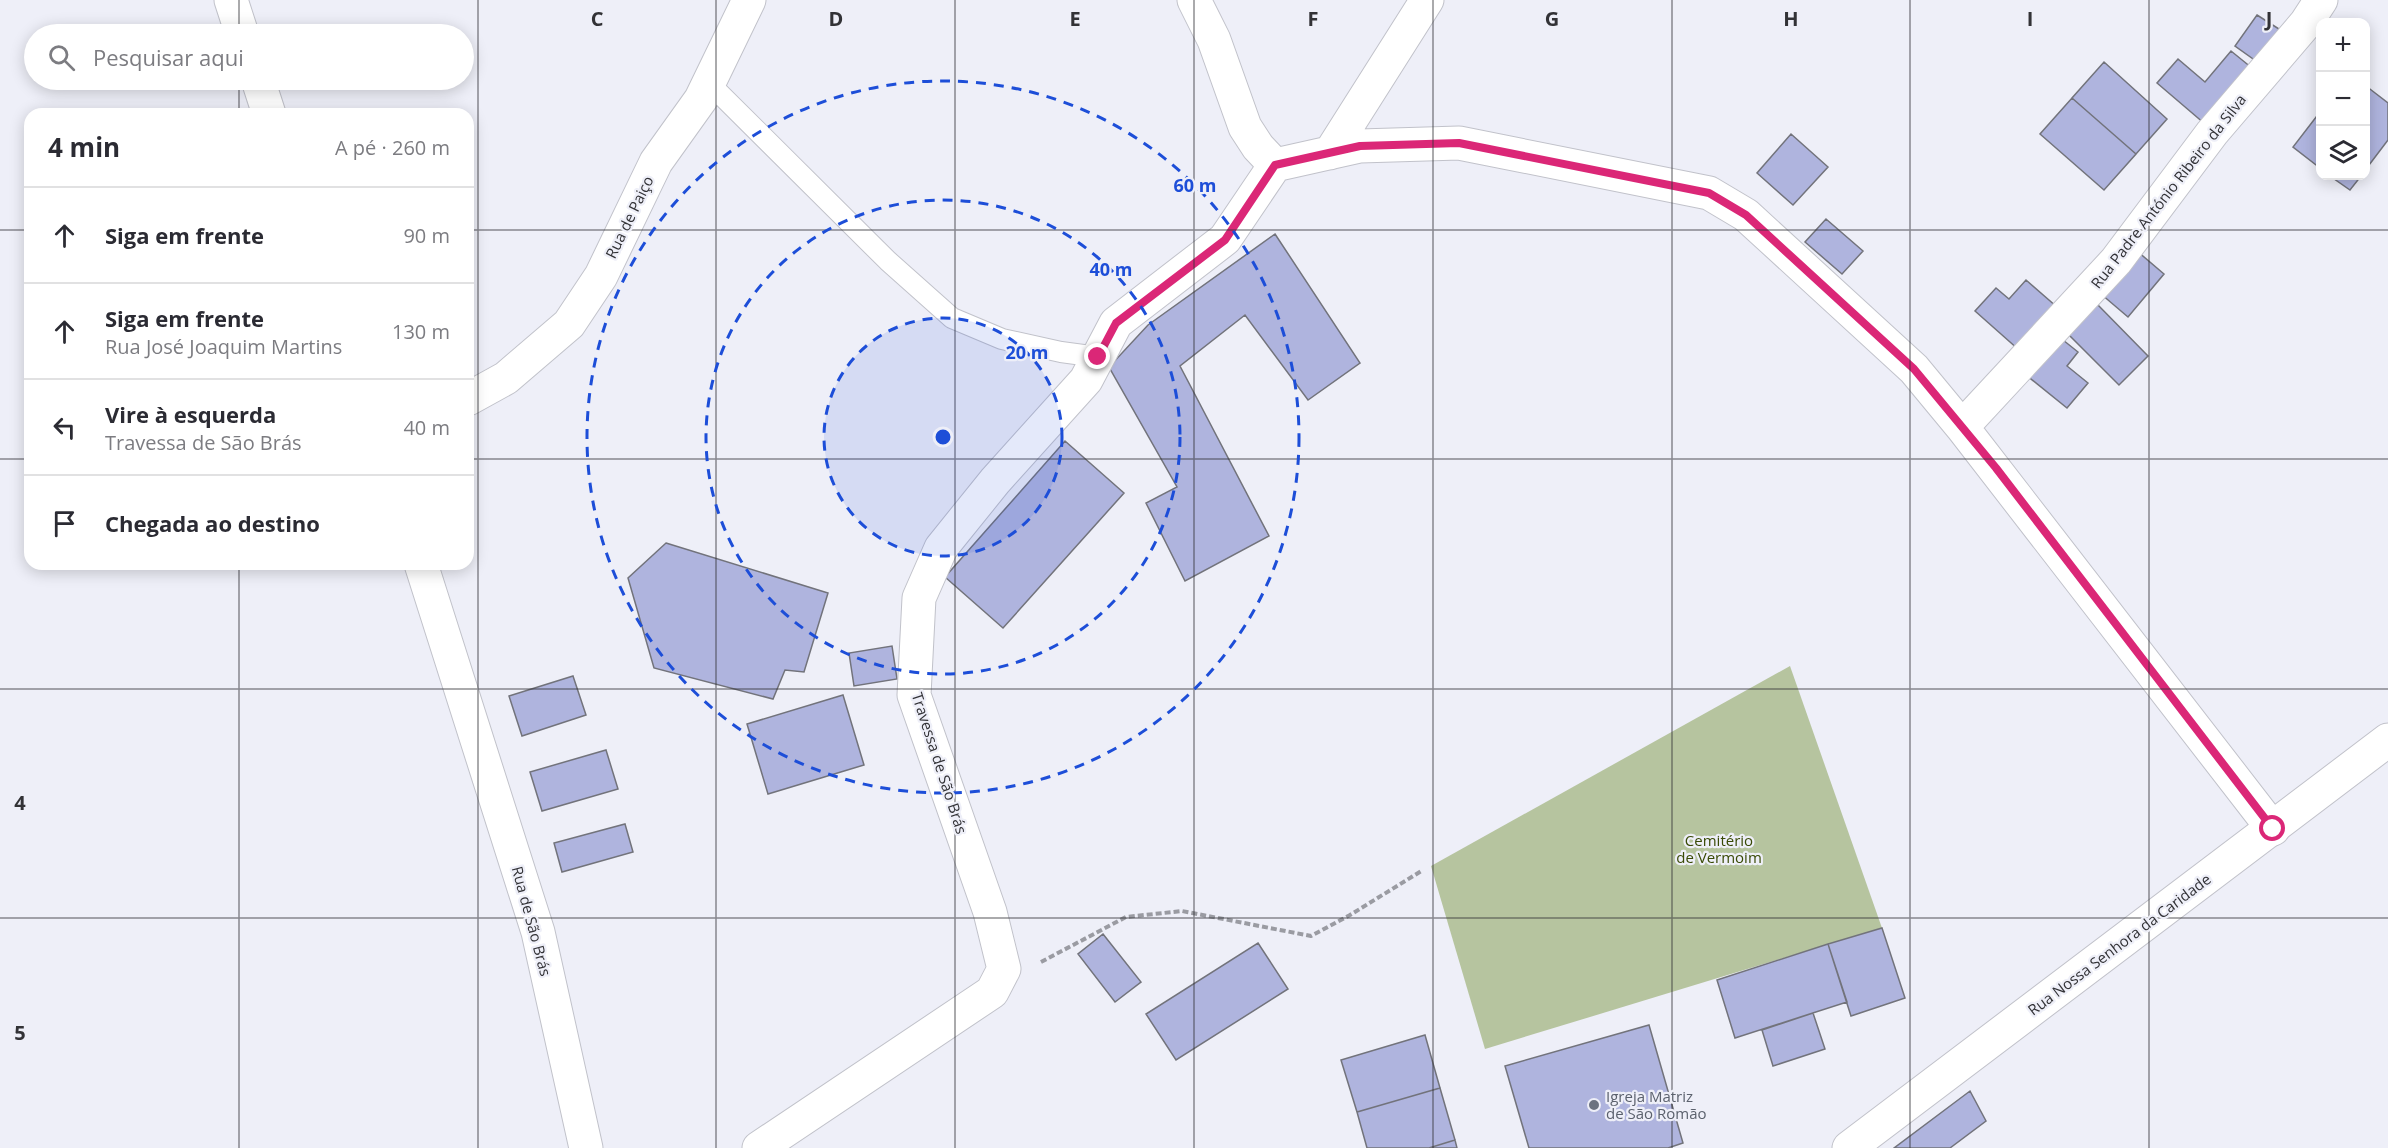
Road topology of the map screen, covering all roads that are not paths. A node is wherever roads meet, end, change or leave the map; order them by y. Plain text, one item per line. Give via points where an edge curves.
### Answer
1 (231, 0) edge
2 (750, 0) edge
3 (1194, 0) edge
4 (1427, 0) edge
5 (2320, 0) edge
6 (239, 24) edge
7 (708, 82) junction
8 (261, 90) edge
9 (267, 108) edge
10 (1330, 153) junction
11 (1275, 165) junction
12 (1098, 357) junction
13 (474, 396) edge
14 (1962, 427) junction
15 (423, 570) edge
16 (2388, 740) edge
17 (2273, 829) junction
18 (586, 1148) edge
19 (759, 1148) edge
20 (1849, 1148) edge

1 - 6 street
2 - 7 street, Rua de Paiço
3 - 11 street via 1214,40 1245,127
4 - 10 street
5 - 14 street, Rua Padre António Ribeiro da Silva via 2306,23 2212,133 2116,261
7 - 12 lane via 888,261 952,318 1002,339
7 - 13 street, Rua de Paiço via 701,99 656,162 601,276 569,324 506,378
8 - 9 street
10 - 11 street
10 - 14 street via 1360,146 1459,143 1709,193 1746,215 1914,369
11 - 12 street, Travessa de São Brás via 1225,240 1116,323
12 - 19 street, Travessa de São Brás via 1086,380 940,548 919,598 914,695 990,912 1004,969 992,992
14 - 17 street
15 - 18 street, Rua de São Brás via 538,932
16 - 17 street, Rua Nossa Senhora da Caridade
17 - 20 street, Rua Nossa Senhora da Caridade

